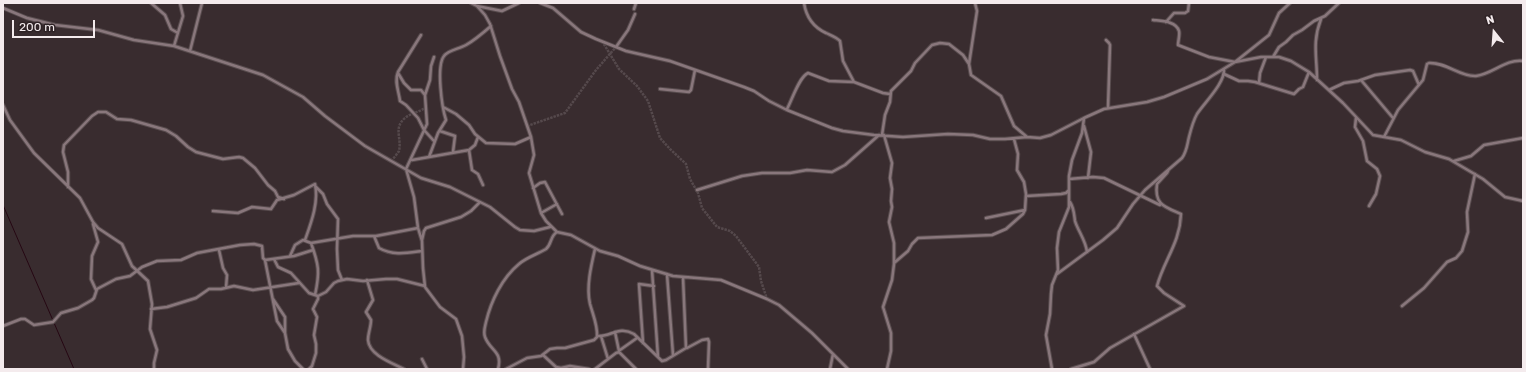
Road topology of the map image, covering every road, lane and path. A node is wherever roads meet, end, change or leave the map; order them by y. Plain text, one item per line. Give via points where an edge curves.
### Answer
1 (151, 3) edge
2 (180, 3) edge
3 (202, 3) edge
4 (471, 3) edge
5 (518, 3) edge
6 (540, 3) edge
7 (548, 3) edge
8 (636, 3) edge
9 (804, 3) edge
10 (975, 3) edge
11 (1189, 3) edge
12 (1290, 3) edge
13 (1339, 3) edge
14 (477, 6) junction
15 (550, 6) junction
16 (3, 8) edge
17 (634, 9) dead end
18 (635, 14) dead end
19 (1322, 18) junction
20 (1153, 20) dead end
21 (1166, 22) junction
22 (491, 26) junction
23 (178, 33) junction
24 (421, 35) dead end
25 (1106, 40) dead end
26 (174, 46) junction
27 (616, 47) junction
28 (190, 50) junction
29 (1266, 57) junction
30 (1273, 57) junction
31 (434, 58) dead end
32 (1523, 61) edge
33 (1235, 62) junction
34 (969, 64) junction
35 (1224, 69) junction
36 (695, 70) junction
37 (398, 72) junction
38 (1309, 72) junction
39 (1224, 74) junction
40 (1317, 80) junction
41 (1361, 80) junction
42 (854, 82) junction
43 (1259, 83) junction
44 (1419, 85) junction
45 (660, 89) dead end
46 (1329, 90) junction
47 (890, 94) junction
48 (426, 95) junction
49 (3, 105) edge
50 (443, 107) junction
51 (1108, 108) junction
52 (787, 110) junction
53 (1084, 118) junction
54 (1356, 118) junction
55 (1393, 118) junction
56 (1083, 126) junction
57 (424, 130) junction
58 (440, 131) junction
59 (881, 135) junction
60 (531, 136) junction
61 (478, 137) junction
62 (1027, 137) junction
63 (1384, 137) junction
64 (1523, 138) edge
65 (1014, 139) junction
66 (435, 142) junction
67 (469, 150) junction
68 (453, 152) junction
69 (429, 157) junction
70 (411, 160) junction
71 (1454, 161) junction
72 (406, 169) junction
73 (1169, 169) junction
74 (1475, 174) junction
75 (1088, 178) junction
76 (1069, 179) junction
77 (483, 185) dead end
78 (316, 186) junction
79 (68, 187) junction
80 (533, 188) junction
81 (1069, 189) junction
82 (697, 190) dead end
83 (1026, 196) junction
84 (1141, 196) junction
85 (284, 199) junction
86 (1523, 200) edge
87 (1070, 201) junction
88 (480, 202) junction
89 (557, 204) junction
90 (1162, 206) junction
91 (1369, 206) dead end
92 (1025, 210) junction
93 (213, 211) dead end
94 (541, 213) junction
95 (562, 214) dead end
96 (986, 218) dead end
97 (93, 222) junction
98 (550, 227) junction
99 (418, 228) junction
100 (557, 232) junction
101 (374, 236) junction
102 (337, 238) junction
103 (305, 240) junction
104 (422, 241) junction
105 (311, 243) junction
106 (1086, 246) junction
107 (595, 249) junction
108 (1091, 249) junction
109 (219, 250) junction
110 (313, 250) junction
111 (422, 251) junction
112 (1087, 252) junction
113 (290, 257) junction
114 (274, 259) junction
115 (265, 260) junction
116 (894, 264) junction
117 (137, 270) junction
118 (652, 270) junction
119 (667, 274) junction
120 (1057, 274) junction
121 (683, 277) junction
122 (342, 280) junction
123 (367, 280) junction
124 (299, 283) junction
125 (654, 286) junction
126 (425, 287) junction
127 (226, 288) junction
128 (270, 288) junction
129 (96, 290) junction
130 (316, 296) junction
131 (272, 298) junction
132 (1402, 306) dead end
133 (151, 309) junction
134 (3, 326) edge
135 (615, 332) junction
136 (286, 333) junction
137 (1134, 334) junction
138 (600, 336) junction
139 (637, 338) junction
140 (643, 343) junction
141 (686, 348) junction
142 (619, 351) junction
143 (833, 353) junction
144 (542, 355) junction
145 (673, 355) junction
146 (658, 358) junction
147 (422, 359) dead end
148 (608, 359) junction
149 (154, 369) edge
150 (303, 369) edge
151 (309, 369) edge
152 (404, 369) edge
153 (427, 369) edge
154 (463, 369) edge
155 (498, 369) edge
156 (506, 369) edge
157 (589, 369) edge
158 (595, 369) edge
159 (636, 369) edge
160 (708, 369) edge
161 (830, 369) edge
162 (848, 369) edge
163 (887, 369) edge
164 (1052, 369) edge
165 (1071, 369) edge
166 (1150, 369) edge

1 - 23 street via 165,15 170,29
2 - 23 street via 184,15
3 - 28 street
4 - 14 street
5 - 14 street via 503,11
6 - 15 street
7 - 15 street
8 - 17 street
9 - 42 street via 808,17 815,25 840,41 843,61
10 - 34 street via 977,11
11 - 21 street via 1188,11 1174,13
12 - 33 street via 1279,13 1269,35
13 - 19 street
14 - 22 street
15 - 27 street via 585,34
16 - 26 street via 55,25 98,30 134,40
18 - 27 street
19 - 30 street via 1279,46
19 - 40 street via 1315,50
20 - 21 street
21 - 33 street via 1179,30 1178,45 1210,58
22 - 50 street via 467,45 443,56 440,68
22 - 60 street
23 - 26 street
24 - 37 street
25 - 51 street via 1110,45
26 - 28 street
27 - 36 street
28 - 72 street via 269,77 303,97 365,146
29 - 30 street
29 - 33 street
29 - 43 street
30 - 38 street via 1284,58
31 - 48 street
32 - 44 street via 1509,62 1471,76 1448,66 1430,62
33 - 35 street
34 - 47 street via 963,55 951,46 936,43 917,61
34 - 62 street via 971,75 1001,96 1014,126
35 - 39 street
35 - 51 street via 1207,79 1155,100
36 - 45 street via 689,92
36 - 52 street via 750,89
37 - 48 street via 409,88 421,90
37 - 57 street via 396,78 400,101 418,118
38 - 40 street
38 - 43 street via 1303,87 1294,94
39 - 43 street via 1239,81
39 - 73 street via 1194,119 1186,153
40 - 46 street
41 - 44 street via 1377,74 1412,70
41 - 46 street via 1344,83
41 - 55 street
42 - 47 street
42 - 52 street via 830,81 810,73 805,74
44 - 55 street via 1403,102
46 - 54 street
47 - 59 street
48 - 57 street via 427,122
49 - 79 street via 10,120 34,153
50 - 58 street via 446,120
50 - 61 street via 469,125
51 - 53 street
52 - 59 street via 832,128
53 - 56 street
53 - 62 street via 1051,135 1040,138
54 - 63 street via 1373,135
54 - 91 street via 1355,127 1363,141 1368,161 1379,171 1380,176 1376,194
55 - 63 street
56 - 75 street via 1091,152
56 - 76 street
57 - 66 street
57 - 70 street
58 - 66 street
58 - 68 street via 455,136
59 - 65 street via 904,137 961,134
59 - 82 street via 845,165 832,172 802,170 790,173 749,174
59 - 116 street via 892,163 892,207 889,222 894,243
60 - 61 street via 511,144 486,143
60 - 80 street via 534,155 529,171
61 - 67 street via 475,145
62 - 65 street
63 - 71 street via 1401,140 1425,152
64 - 71 street via 1484,145 1471,156
65 - 83 street via 1018,154 1016,170 1024,182
66 - 69 street
67 - 68 street
67 - 77 street via 472,170 478,174
68 - 69 street
69 - 70 street
70 - 72 street
71 - 74 street
72 - 88 street
72 - 99 street via 414,197
73 - 84 street via 1148,186
73 - 90 street via 1156,185
74 - 86 street via 1505,197
74 - 132 street via 1467,212 1468,232 1462,251 1456,258 1447,262 1424,288
75 - 76 street
75 - 84 street via 1104,178
76 - 81 street
78 - 85 street via 312,185
78 - 102 street via 337,217
78 - 103 street via 312,221
79 - 85 street via 64,145 92,116 103,112 117,119 136,121 166,130 196,152 222,159 243,158 255,168 278,197
79 - 97 street via 80,198
80 - 89 street via 545,182
80 - 94 street
81 - 83 street via 1064,193
81 - 87 street
83 - 92 street
84 - 90 street
84 - 108 street via 1117,228
85 - 93 street via 276,201 271,209 252,207 238,212
87 - 106 street
87 - 120 street via 1058,239
88 - 98 street via 501,214 518,229 530,232
88 - 104 street via 461,217 426,228
89 - 94 street
89 - 95 street
90 - 137 street via 1181,214 1179,234 1157,286 1184,306
92 - 96 street
92 - 116 street via 1006,229 992,235 918,238
94 - 98 street
97 - 117 street via 122,244 130,262
97 - 129 street via 98,239 91,258 91,279
98 - 100 street
99 - 101 street
99 - 104 street
100 - 107 street via 571,235
100 - 155 street via 553,235 549,247 518,264 492,300 484,334 490,347 499,356
101 - 102 street
101 - 111 street via 379,248 387,252 401,254
102 - 105 street
102 - 122 street via 338,270
103 - 105 street
103 - 113 street via 298,242
104 - 111 street
105 - 110 street
106 - 108 street
106 - 112 street
107 - 118 street
107 - 138 street via 589,288 590,305
108 - 112 street
109 - 115 street via 258,245 262,247
109 - 117 street via 195,253 181,260 157,261
109 - 127 street via 227,275
110 - 113 street
110 - 130 street via 319,271
111 - 126 street
112 - 120 street
113 - 114 street
114 - 115 street
114 - 124 street via 278,268 290,273
115 - 128 street
116 - 163 street via 890,288 883,307 891,333 891,352
117 - 129 street via 132,275 116,279
117 - 133 street via 150,284
118 - 119 street
118 - 125 street
119 - 121 street
119 - 145 street
120 - 164 street via 1052,288 1046,335
121 - 141 street
121 - 143 street via 721,280 768,299 781,307
122 - 123 street
122 - 130 street
123 - 126 street via 397,280
123 - 152 street via 373,300 366,312 371,320 368,339 370,347 374,352
124 - 128 street
124 - 130 street
125 - 140 street via 639,284
125 - 146 street
126 - 154 street via 440,307 456,319 462,336
127 - 128 street
127 - 133 street via 209,289 196,298
128 - 131 street
129 - 134 street via 92,300 83,306 61,313 54,321 34,325 21,319
130 - 151 street via 318,299 313,309 317,317 314,337 316,350
131 - 136 street via 277,321
131 - 136 street via 285,317
133 - 149 street via 150,329 157,350
135 - 138 street
135 - 139 street via 628,331
135 - 142 street
136 - 150 street via 288,349
137 - 165 street via 1106,350 1094,362
137 - 166 street
138 - 144 street via 589,342 550,349
138 - 148 street
139 - 140 street
139 - 142 street
140 - 146 street
141 - 145 street
141 - 160 street via 702,340 708,340
142 - 148 street
142 - 159 street
143 - 161 street
143 - 162 street
144 - 156 street via 527,358
144 - 157 street via 556,367
145 - 146 street via 663,361
147 - 153 street
148 - 158 street

